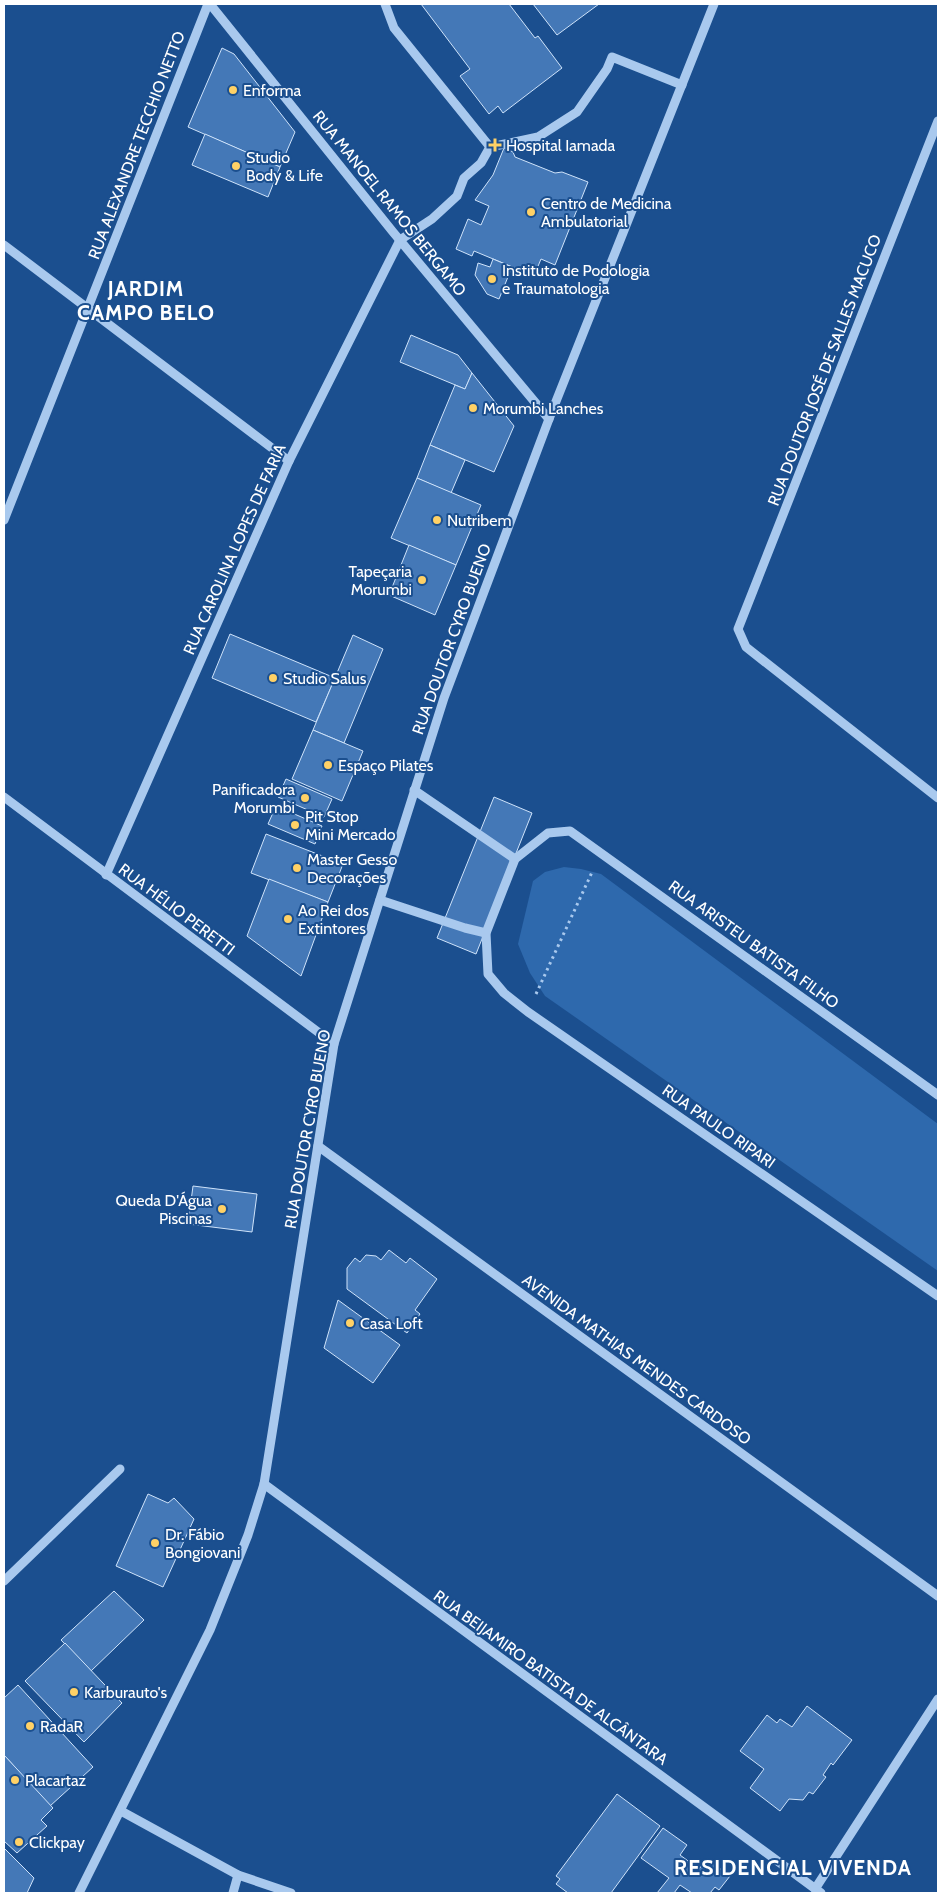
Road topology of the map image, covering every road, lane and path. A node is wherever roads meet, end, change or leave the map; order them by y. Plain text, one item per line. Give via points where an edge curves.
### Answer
1 (209, 4) edge
2 (385, 4) edge
3 (714, 4) edge
4 (682, 85) junction
5 (938, 121) edge
6 (490, 147) junction
7 (400, 240) junction
8 (4, 245) edge
9 (88, 308) junction
10 (549, 419) junction
11 (289, 461) junction
12 (4, 520) edge
13 (414, 790) junction
14 (4, 797) edge
15 (938, 798) edge
16 (600, 853) junction
17 (515, 859) junction
18 (106, 875) junction
19 (380, 900) junction
20 (486, 933) junction
21 (528, 1012) junction
22 (334, 1044) junction
23 (938, 1094) edge
24 (318, 1146) junction
25 (938, 1296) edge
26 (120, 1469) dead end
27 (264, 1484) junction
28 (4, 1581) edge
29 (938, 1596) edge
30 (938, 1699) edge
31 (121, 1811) junction
32 (238, 1875) junction
33 (818, 1891) edge
34 (79, 1893) edge
35 (233, 1893) edge
36 (290, 1893) edge

1 - 7 street, RUA MANOEL RAMOS BERGAMO
1 - 9 street, RUA ALEXANDRE TECCHIO NETTO
2 - 6 street via 394,28
3 - 4 street, RUA DOUTOR CYRO BUENO
4 - 6 street via 612,57 577,112 538,137
4 - 10 street, RUA DOUTOR CYRO BUENO
5 - 15 street, RUA DOUTOR JOSÉ DE SALLES MACUCO via 738,629 746,647
6 - 7 street via 481,163 464,178 457,196 432,219
7 - 10 street, RUA MANOEL RAMOS BERGAMO
7 - 11 street, RUA CAROLINA LOPES DE FARIA
8 - 9 street
9 - 11 street
9 - 12 street, RUA ALEXANDRE TECCHIO NETTO
10 - 13 street, RUA DOUTOR CYRO BUENO via 444,698
11 - 18 street, RUA CAROLINA LOPES DE FARIA
13 - 17 street
13 - 19 street, RUA DOUTOR CYRO BUENO
14 - 18 street, RUA HÉLIO PERETTI
16 - 17 street, RUA ARISTEU BATISTA FILHO via 570,831 548,833
16 - 21 path
16 - 23 street, RUA ARISTEU BATISTA FILHO
17 - 20 street
18 - 22 street, RUA HÉLIO PERETTI
19 - 20 street
19 - 22 street, RUA DOUTOR CYRO BUENO
20 - 21 street, RUA PAULO RIPARI via 488,974 504,993
21 - 25 street, RUA PAULO RIPARI
22 - 24 street, RUA DOUTOR CYRO BUENO
24 - 27 street, RUA DOUTOR CYRO BUENO
24 - 29 street, AVENIDA MATHIAS MENDES CARDOSO
26 - 28 street
27 - 31 street, RUA DOUTOR CYRO BUENO via 248,1535 210,1630
27 - 33 street, RUA BEIJAMIRO BATISTA DE ALCÂNTARA
30 - 33 street
31 - 32 street
31 - 34 street, RUA DOUTOR CYRO BUENO
32 - 35 street
32 - 36 street

